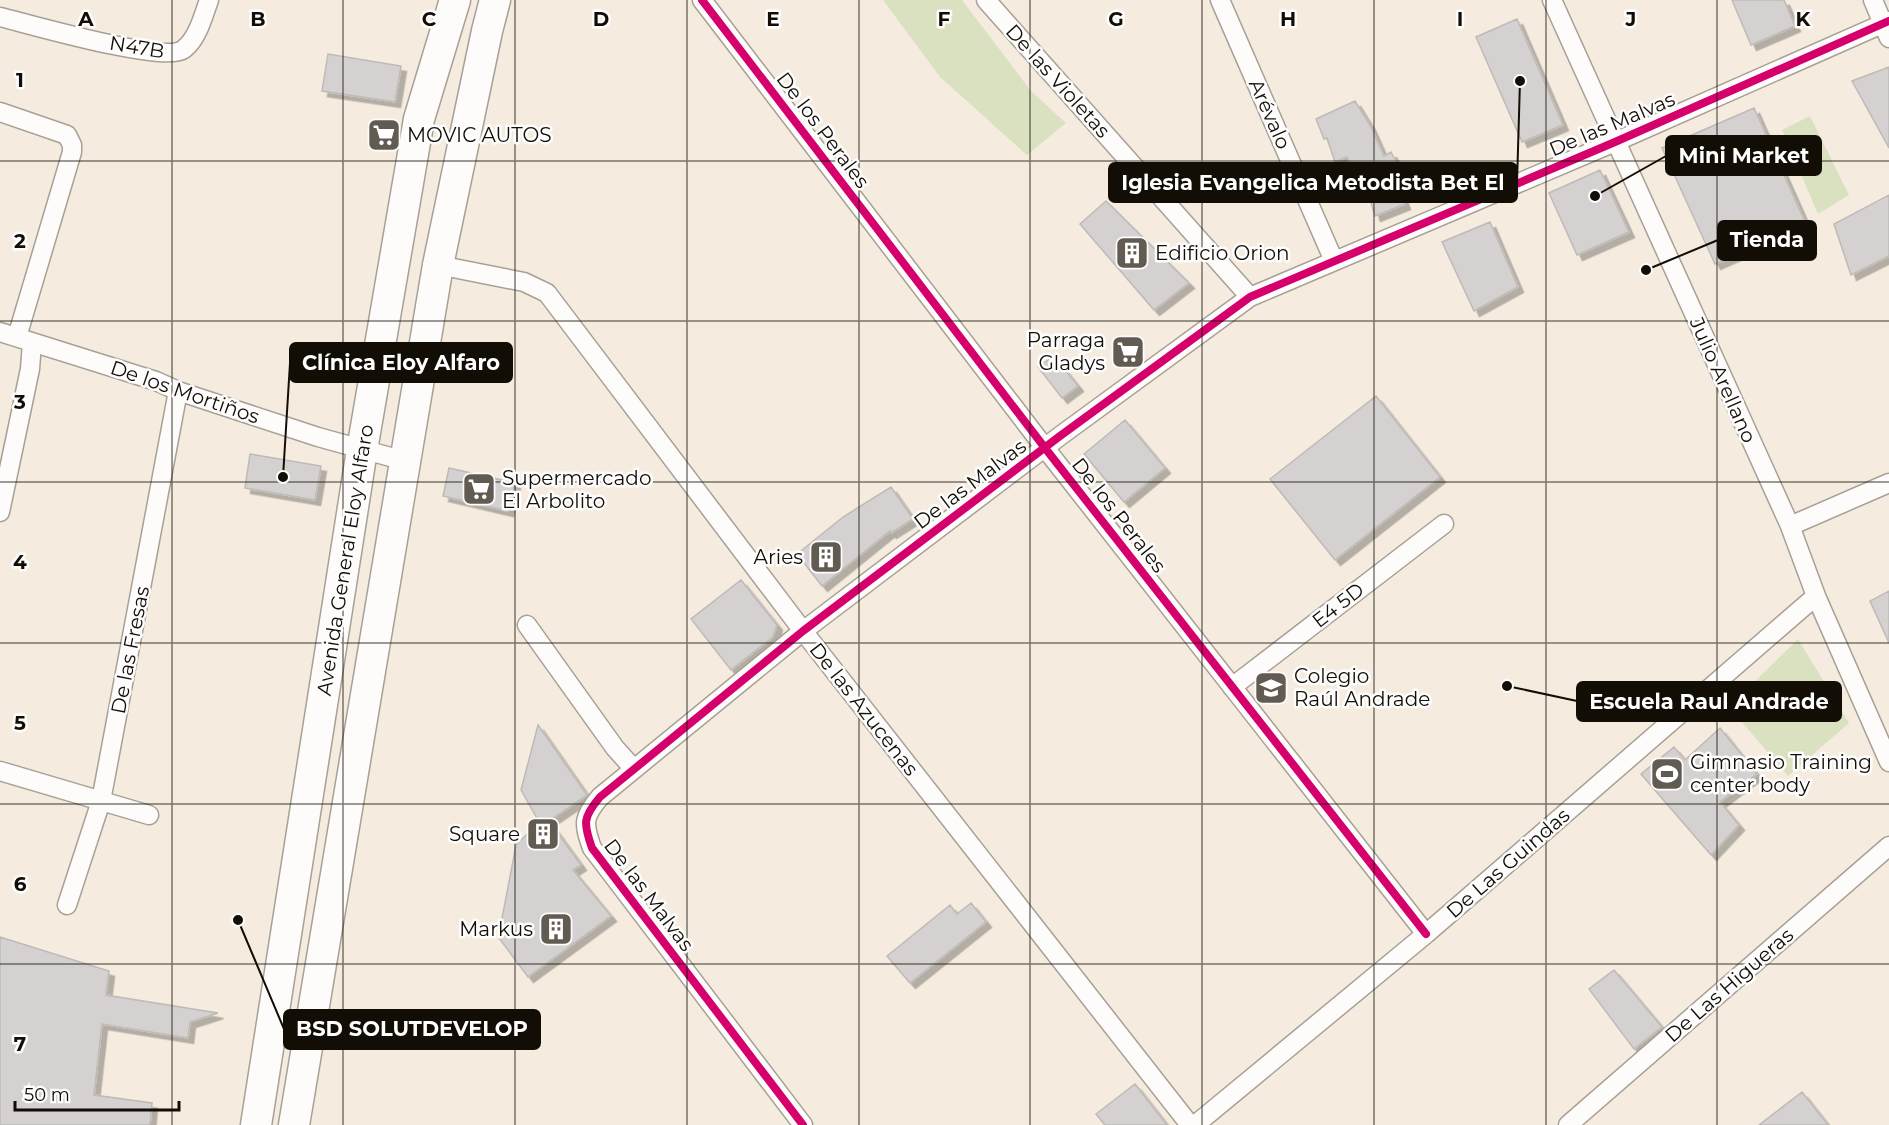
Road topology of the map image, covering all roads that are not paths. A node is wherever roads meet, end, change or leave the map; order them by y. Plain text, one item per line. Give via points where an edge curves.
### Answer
1 (209, 0) edge
2 (455, 0) edge
3 (495, 0) edge
4 (702, 0) edge
5 (986, 0) edge
6 (1220, 0) edge
7 (1552, 0) edge
8 (1873, 0) edge
9 (0, 17) edge
10 (1887, 27) edge
11 (0, 112) edge
12 (1615, 142) junction
13 (1334, 261) junction
14 (438, 265) junction
15 (1250, 297) junction
16 (16, 337) edge
17 (178, 391) junction
18 (1045, 448) junction
19 (362, 450) junction
20 (405, 461) junction
21 (1889, 483) edge
22 (0, 512) edge
23 (1443, 524) dead end
24 (1790, 526) junction
25 (1816, 596) junction
26 (527, 625) dead end
27 (803, 631) junction
28 (1232, 687) junction
29 (1889, 762) edge
30 (634, 769) junction
31 (0, 771) edge
32 (101, 801) junction
33 (149, 815) dead end
34 (1889, 846) edge
35 (67, 905) dead end
36 (1426, 934) junction
37 (256, 1125) edge
38 (294, 1125) edge
39 (803, 1125) edge
40 (1190, 1125) edge
41 (1195, 1125) edge
42 (1568, 1125) edge

1 - 9 street, N47B via 191,41 184,49 171,53 138,50
2 - 19 main road, Avenida General Eloy Alfaro via 418,119
3 - 14 main road
4 - 18 street, De los Perales
5 - 15 street, De las Violetas
6 - 13 street, Arévalo
7 - 12 street, Julio Arellano
8 - 10 street
10 - 12 street, De las Malvas
11 - 16 street via 67,135 72,145
12 - 13 street, De las Malvas
12 - 24 street, Julio Arellano
13 - 15 street, De las Malvas
14 - 20 main road
14 - 27 street, De las Azucenas via 524,282 547,293
15 - 18 street, De las Malvas
16 - 17 street, De los Mortiños
16 - 22 street via 30,369
17 - 19 street, De los Mortiños
17 - 32 street, De las Fresas
18 - 27 street, De las Malvas
18 - 28 street, De los Perales
19 - 20 street, De los Mortiños
19 - 37 main road, Avenida General Eloy Alfaro
20 - 38 main road
21 - 24 street
23 - 28 street, E4 5D
24 - 25 street, Julio Arellano
25 - 29 street, Julio Arellano
25 - 36 street, De Las Guindas
26 - 30 street
27 - 30 street, De las Malvas
27 - 40 street, De las Azucenas
28 - 36 street, De los Perales
30 - 39 street, De las Malvas via 600,797 585,818 592,848
31 - 32 street
32 - 33 street
32 - 35 street, De las Fresas
34 - 42 street, De Las Higueras
36 - 41 street, De Las Guindas

